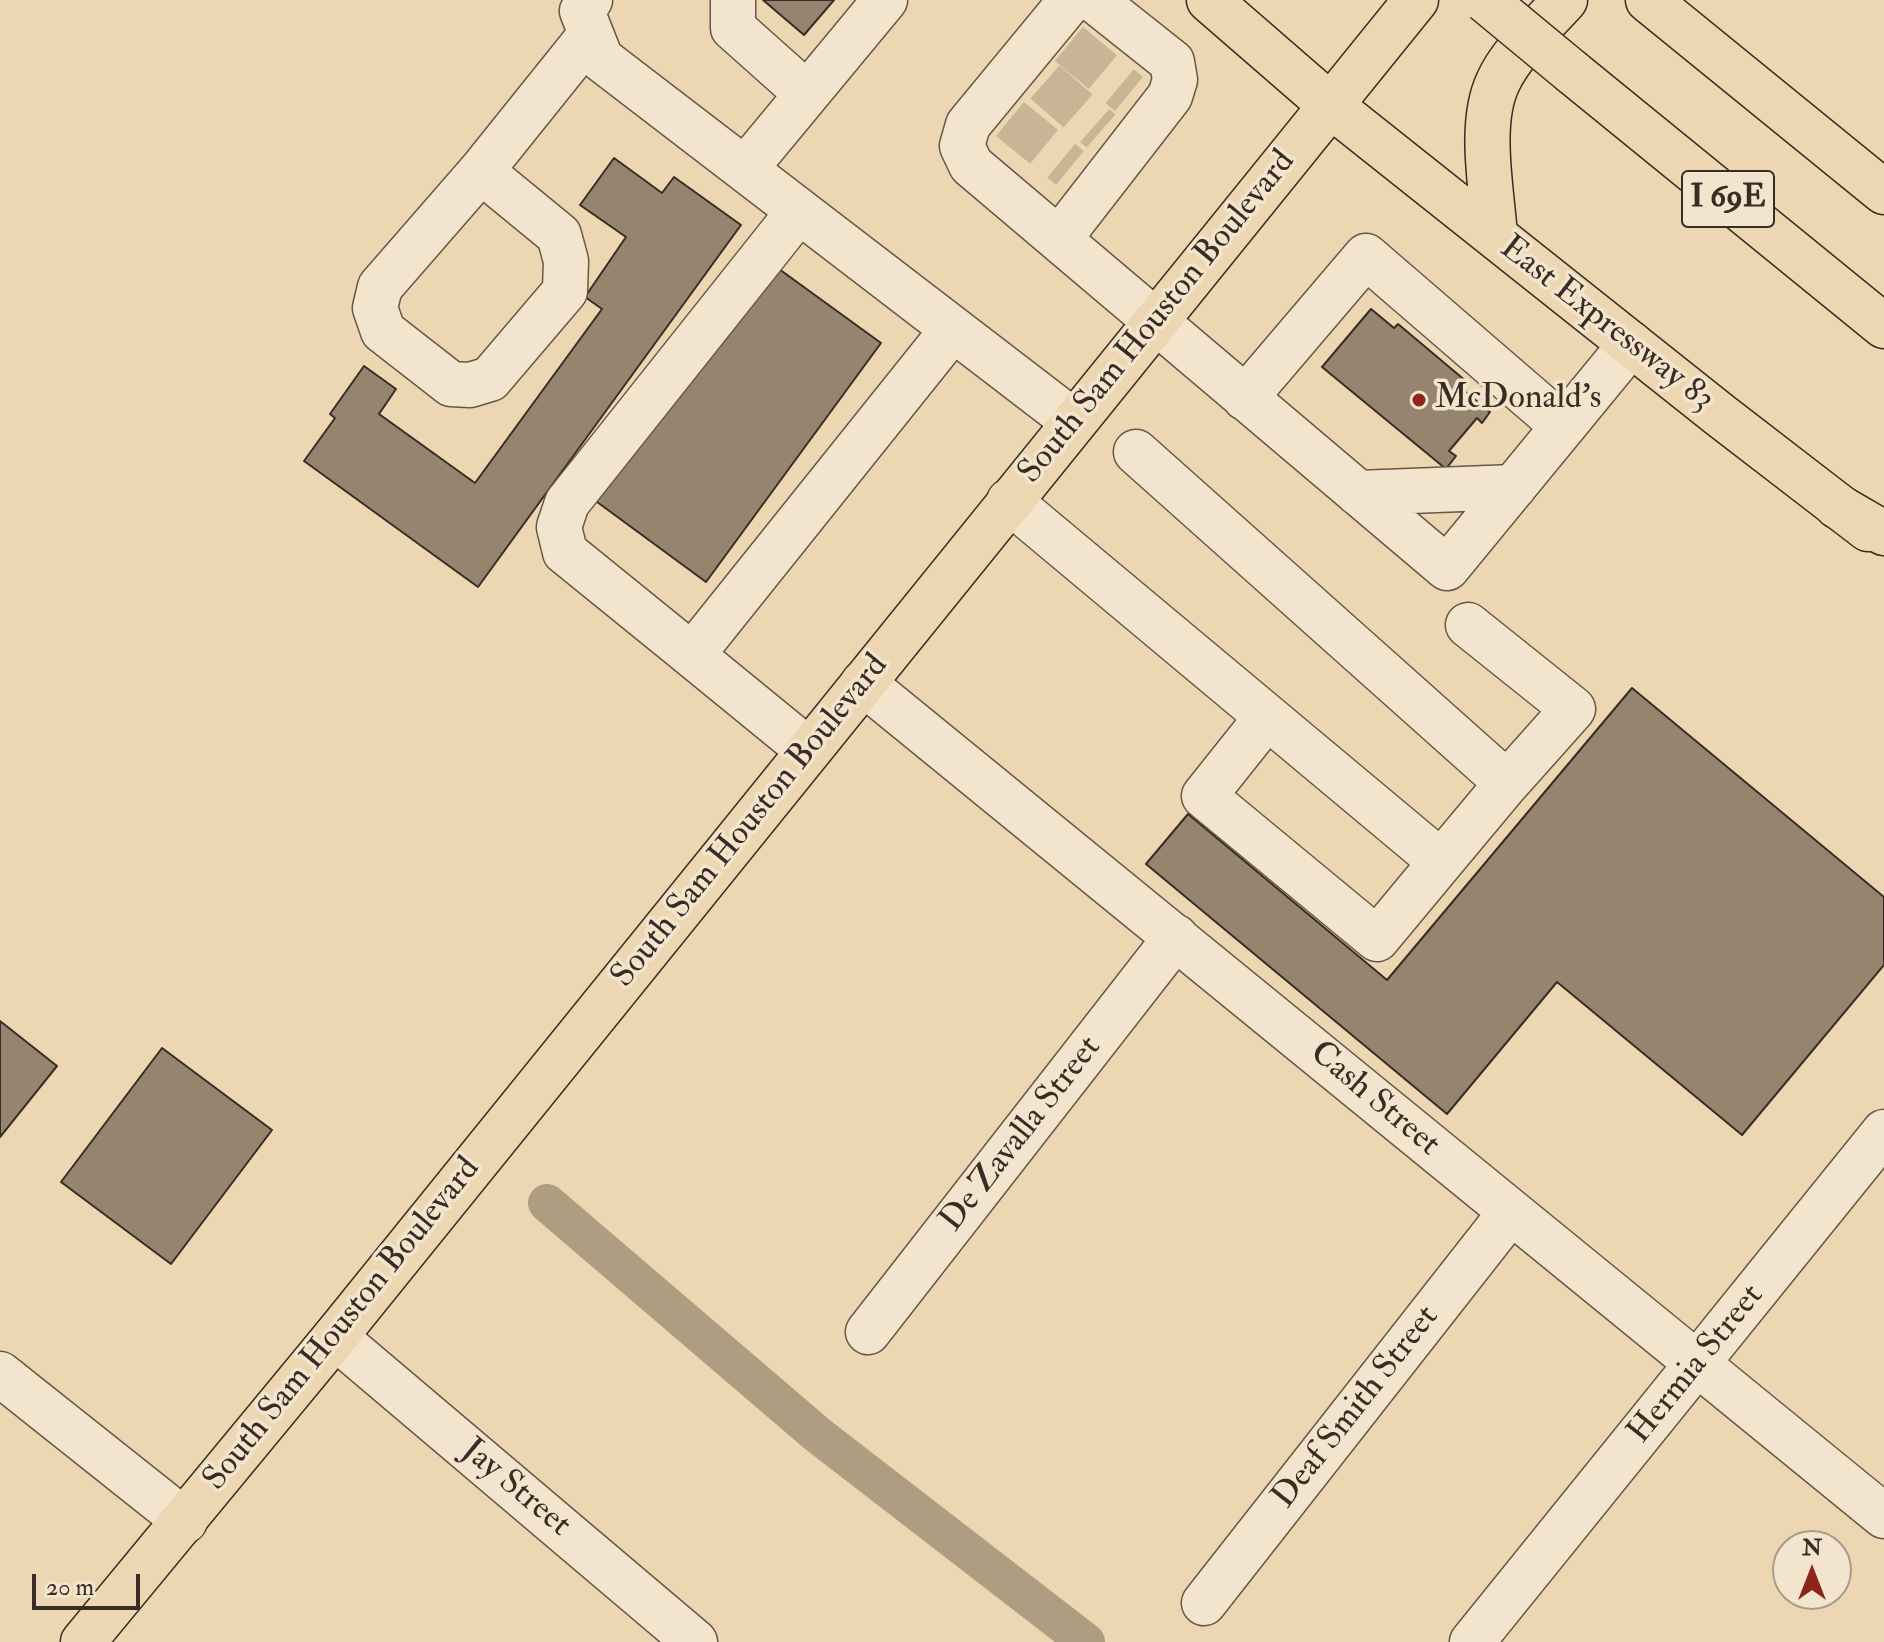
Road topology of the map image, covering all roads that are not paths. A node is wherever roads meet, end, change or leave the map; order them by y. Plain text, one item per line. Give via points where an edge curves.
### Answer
1 (733, 0) edge
2 (885, 0) edge
3 (1094, 0) edge
4 (1209, 0) edge
5 (1416, 0) edge
6 (1485, 0) edge
7 (1565, 0) edge
8 (1648, 0) edge
9 (591, 17) edge
10 (1063, 23) edge
11 (807, 94) junction
12 (1330, 105) junction
13 (745, 169) junction
14 (481, 171) junction
15 (1884, 192) edge
16 (799, 211) junction
17 (1495, 236) junction
18 (1059, 239) junction
19 (1155, 321) junction
20 (1884, 326) edge
21 (953, 329) junction
22 (1631, 344) junction
23 (1245, 398) junction
24 (1073, 421) junction
25 (1563, 426) junction
26 (1136, 452) dead end
27 (1514, 487) junction
28 (1358, 493) junction
29 (1009, 501) junction
30 (1837, 506) junction
31 (1884, 533) edge
32 (1884, 541) edge
33 (1468, 625) dead end
34 (692, 655) junction
35 (863, 683) junction
36 (1267, 717) junction
37 (807, 749) junction
38 (1507, 783) junction
39 (1441, 862) junction
40 (1176, 937) junction
41 (1881, 1143) edge
42 (1510, 1213) junction
43 (868, 1332) dead end
44 (335, 1337) junction
45 (1697, 1363) junction
46 (0, 1374) edge
47 (1884, 1516) edge
48 (185, 1521) junction
49 (1204, 1603) dead end
50 (83, 1642) edge
51 (695, 1642) edge
52 (1472, 1642) edge

1 - 11 street via 733,28
2 - 11 street
3 - 18 street via 1172,62 1175,80 1170,96 1142,105 1084,179
4 - 12 main road, East Expressway 83
5 - 12 main road, South Sam Houston Boulevard
6 - 20 main road, I 69E, bridge
7 - 17 main road via 1509,63 1490,108
8 - 15 main road
9 - 13 street via 601,59
9 - 14 street
10 - 18 street via 1032,72 999,110 968,125 962,146 971,165
11 - 13 street
12 - 17 main road, East Expressway 83
12 - 19 main road, South Sam Houston Boulevard
13 - 16 street
14 - 14 street via 380,287 375,308 383,331 451,384 490,379 565,291 566,261 559,235
16 - 21 street
16 - 34 street via 567,503 559,527 565,552
17 - 22 main road, East Expressway 83
18 - 19 street
19 - 23 street
19 - 24 main road, South Sam Houston Boulevard
21 - 24 street
21 - 34 street
22 - 25 street
22 - 30 main road, East Expressway 83
23 - 25 street via 1366,256
23 - 28 street
24 - 29 main road, South Sam Houston Boulevard
25 - 27 street
26 - 38 street
27 - 28 street
27 - 28 street via 1447,568
29 - 35 main road, South Sam Houston Boulevard
29 - 36 street
30 - 31 main road
30 - 32 main road, East Expressway 83
33 - 38 street via 1573,709
34 - 37 street
35 - 37 main road, South Sam Houston Boulevard
35 - 40 street, Cash Street
36 - 39 street
36 - 39 street via 1204,796 1377,939
37 - 44 main road, South Sam Houston Boulevard
38 - 39 street
40 - 42 street, Cash Street
40 - 43 street, De Zavalla Street
41 - 45 street, Hermia Street
42 - 45 street, Cash Street
42 - 49 street, Deaf Smith Street
44 - 48 main road, South Sam Houston Boulevard
44 - 51 street, Jay Street
45 - 47 street, Cash Street
45 - 52 street, Hermia Street
46 - 48 street
48 - 50 main road, South Sam Houston Boulevard

